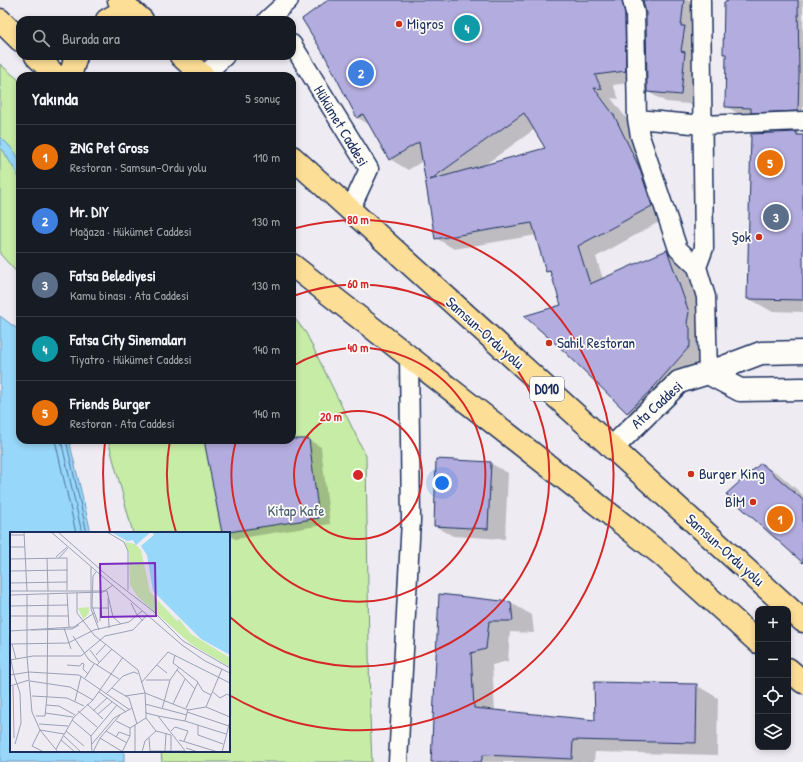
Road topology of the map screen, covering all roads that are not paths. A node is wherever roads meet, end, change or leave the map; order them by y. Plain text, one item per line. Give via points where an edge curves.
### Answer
1 (632, 0) edge
2 (701, 0) edge
3 (131, 7) edge
4 (114, 16) edge
5 (0, 20) edge
6 (16, 36) edge
7 (296, 51) edge
8 (40, 60) edge
9 (75, 60) edge
10 (185, 60) edge
11 (221, 60) edge
12 (52, 72) edge
13 (71, 72) edge
14 (199, 72) edge
15 (208, 72) edge
16 (637, 119) junction
17 (803, 122) edge
18 (703, 125) junction
19 (296, 161) edge
20 (350, 210) junction
21 (697, 267) junction
22 (296, 268) edge
23 (803, 352) edge
24 (409, 356) junction
25 (708, 373) junction
26 (803, 389) edge
27 (612, 448) junction
28 (803, 621) edge
29 (755, 639) edge
30 (791, 672) edge
31 (803, 682) edge
32 (398, 762) edge

1 - 16 street via 635,12
2 - 18 street
3 - 4 highway
5 - 6 highway
7 - 20 street, Hükümet Caddesi via 368,169
8 - 12 highway
9 - 13 highway
10 - 14 highway
11 - 15 street
16 - 18 street
16 - 21 street via 640,136 678,249
17 - 18 street
18 - 21 street via 704,248
19 - 20 highway, Samsun-Ordu yolu / D010
20 - 27 highway, Samsun-Ordu yolu / D010
21 - 25 street via 706,297
22 - 24 highway
23 - 25 main road, Ata Caddesi via 761,353
24 - 29 highway via 662,555
24 - 32 street via 411,520
25 - 26 main road via 740,390
25 - 27 main road, Ata Caddesi via 679,382
27 - 28 highway, Samsun-Ordu yolu / D010
30 - 31 highway

